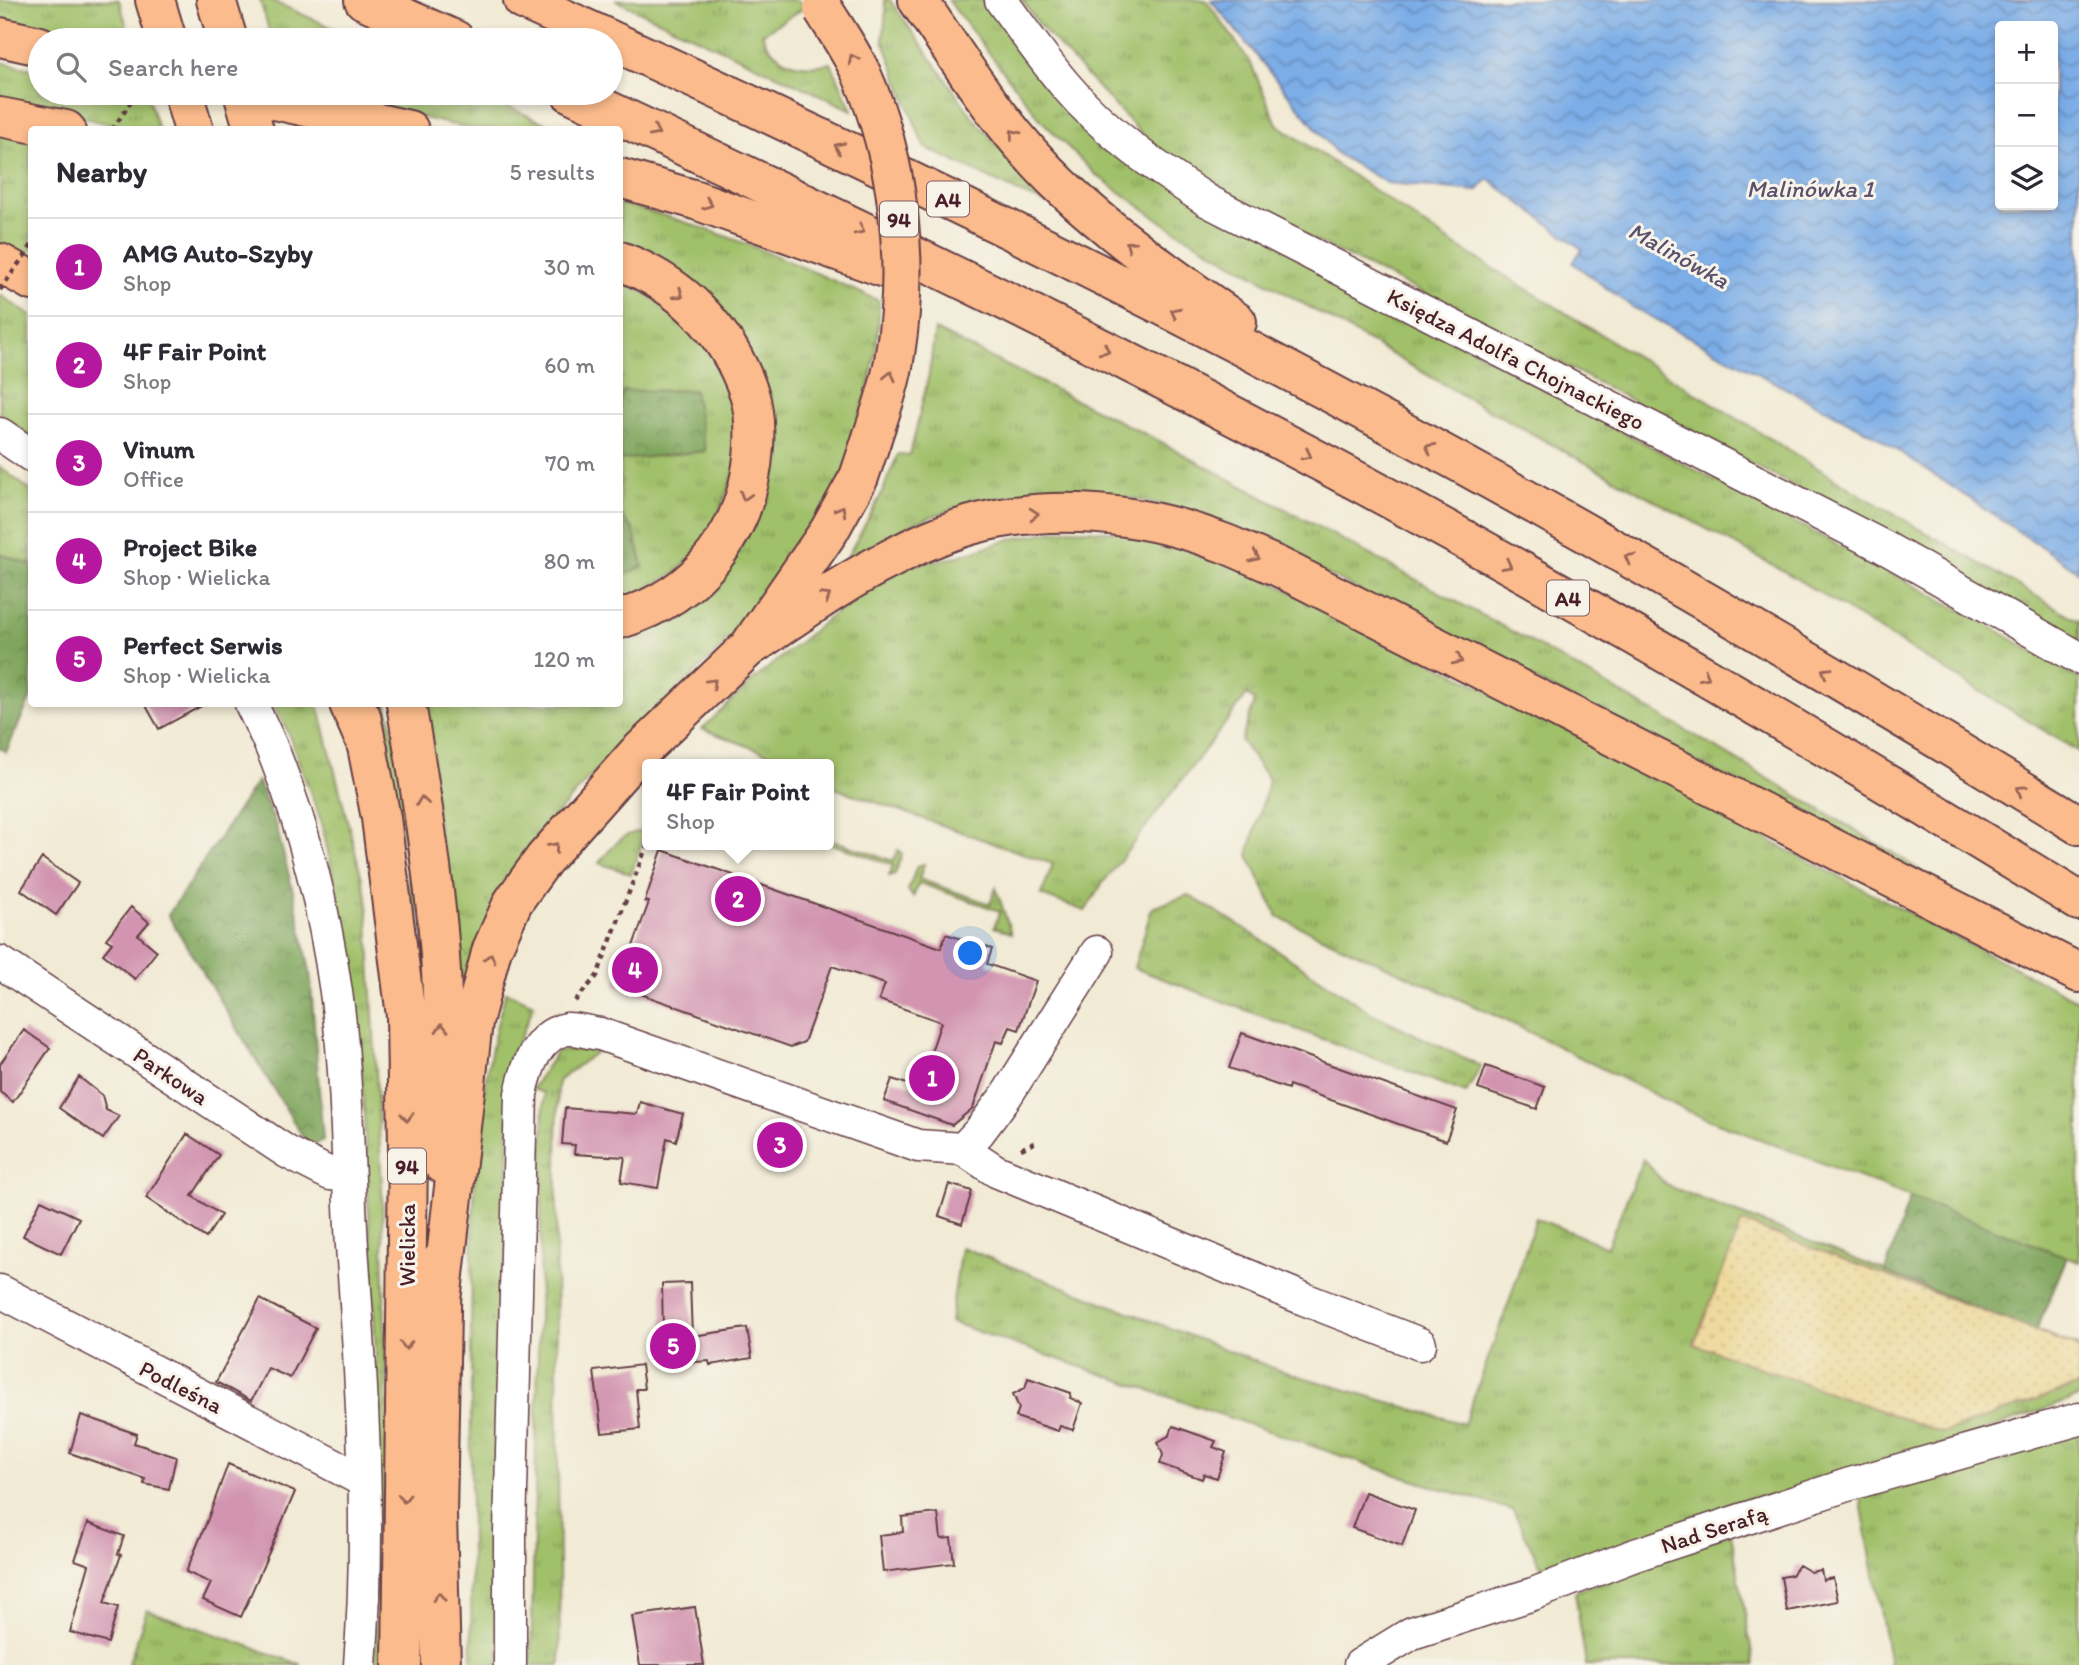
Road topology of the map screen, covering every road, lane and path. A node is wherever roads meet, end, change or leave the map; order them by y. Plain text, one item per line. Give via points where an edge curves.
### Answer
1 (155, 0) edge
2 (216, 0) edge
3 (364, 0) edge
4 (523, 0) edge
5 (918, 0) edge
6 (1001, 0) edge
7 (820, 4) edge
8 (163, 28) edge
9 (224, 28) edge
10 (427, 28) edge
11 (584, 28) edge
12 (0, 37) edge
13 (28, 43) edge
14 (623, 46) edge
15 (129, 105) edge
16 (187, 105) edge
17 (247, 105) edge
18 (298, 105) edge
19 (596, 105) edge
20 (0, 117) edge
21 (46, 126) edge
22 (115, 126) edge
23 (193, 126) edge
24 (253, 126) edge
25 (391, 126) edge
26 (623, 179) edge
27 (28, 251) edge
28 (0, 262) edge
29 (623, 262) edge
30 (28, 279) edge
31 (0, 290) edge
32 (1045, 319) junction
33 (1365, 412) junction
34 (0, 434) edge
35 (28, 453) edge
36 (623, 618) edge
37 (748, 648) junction
38 (2079, 657) edge
39 (252, 707) edge
40 (350, 707) edge
41 (359, 707) edge
42 (407, 707) edge
43 (368, 748) junction
44 (2079, 825) edge
45 (646, 850) edge
46 (2079, 901) edge
47 (1097, 952) dead end
48 (0, 962) edge
49 (2079, 973) edge
50 (575, 1001) dead end
51 (962, 1149) junction
52 (348, 1175) junction
53 (0, 1291) edge
54 (442, 1292) junction
55 (1420, 1344) dead end
56 (2079, 1419) edge
57 (364, 1481) junction
58 (360, 1665) edge
59 (402, 1665) edge
60 (441, 1665) edge
61 (510, 1665) edge
62 (1360, 1665) edge

1 - 8 main road
2 - 9 main road
3 - 10 main road
11 -> 4 main road, A4
33 -> 5 main road via 1136,250 1059,184 1009,128
6 - 38 street, Księdza Adolfa Chojnackiego via 1066,87 1104,125 1151,164 1208,201 1884,547
37 -> 7 main road, 94, bridge via 829,531 859,477 895,355 903,278 888,162 861,73
12 - 13 main road
33 -> 14 main road, A4 via 944,197
15 - 22 path
16 - 23 main road
17 - 24 main road
18 - 25 main road
19 -> 32 main road, A4
20 - 21 main road
26 -> 32 main road via 693,198 952,292
27 - 31 path, bridge
28 - 30 main road
29 -> 36 main road via 695,305 718,333 750,395 754,432 747,492 713,558 681,590
32 -> 46 main road, A4 via 1330,466 1617,625
44 -> 33 main road, A4 via 1746,624
34 - 35 street
37 -> 49 main road via 885,561 971,525 1060,512 1149,521 1216,540 1277,566
54 -> 37 main road via 473,1022 492,949 513,902 544,859 636,755
39 - 52 street via 277,760 323,918 336,993
40 - 43 main road, 94
41 - 43 main road, Wielicka
54 -> 42 main road, Wielicka via 444,1060 438,932
43 -> 59 main road, Wielicka / 94 via 406,1016
45 - 50 path via 597,976
47 - 51 street via 1006,1096
48 - 52 street, Parkowa via 287,1152 330,1174
51 - 55 street via 996,1171
51 - 61 street via 918,1146 600,1034 568,1029 546,1038 526,1070 521,1094
52 - 57 street
53 - 57 street, Podleśna
60 -> 54 main road, Wielicka via 437,1515
56 - 62 street, Nad Serafą via 1847,1485 1634,1555 1523,1598 1412,1633
57 - 58 street

